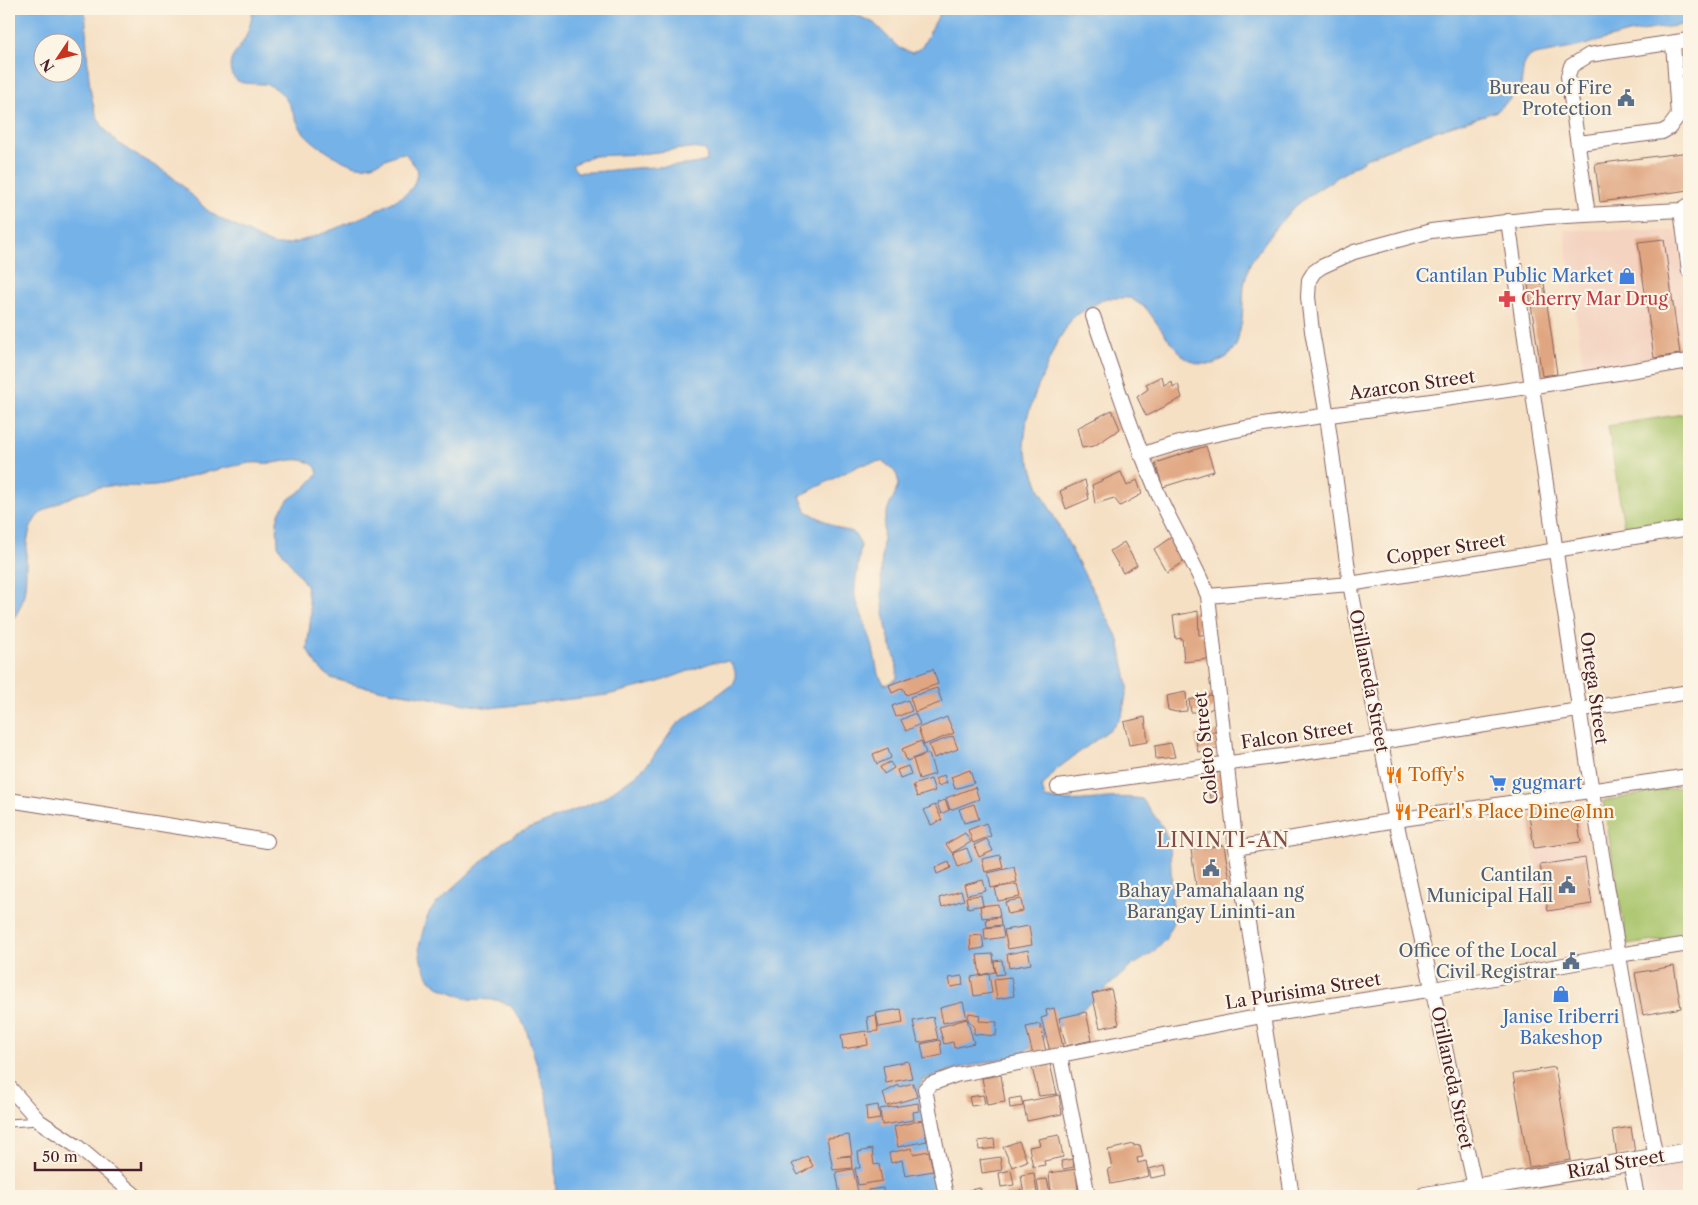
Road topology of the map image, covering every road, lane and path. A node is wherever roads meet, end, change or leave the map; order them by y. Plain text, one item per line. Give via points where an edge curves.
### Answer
1 (1689, 40) edge
2 (1673, 43) junction
3 (1689, 70) edge
4 (1675, 72) junction
5 (1579, 143) junction
6 (1685, 208) edge
7 (1588, 215) junction
8 (1508, 221) junction
9 (1689, 272) edge
10 (1093, 316) dead end
11 (1689, 361) edge
12 (1532, 387) junction
13 (1327, 416) junction
14 (1142, 455) junction
15 (1689, 528) edge
16 (1556, 551) junction
17 (1350, 584) junction
18 (1208, 596) junction
19 (1689, 692) edge
20 (1578, 711) junction
21 (1381, 742) junction
22 (1227, 764) junction
23 (1689, 776) edge
24 (1058, 787) dead end
25 (1591, 792) junction
26 (9, 800) edge
27 (1396, 820) junction
28 (267, 840) dead end
29 (1236, 848) junction
30 (1689, 944) edge
31 (1618, 954) junction
32 (1434, 989) junction
33 (1262, 1016) junction
34 (1060, 1055) junction
35 (9, 1086) edge
36 (39, 1121) junction
37 (9, 1123) edge
38 (1689, 1152) edge
39 (1656, 1158) junction
40 (1630, 1163) junction
41 (1476, 1192) edge
42 (136, 1196) edge
43 (946, 1196) edge
44 (1088, 1196) edge
45 (1292, 1196) edge
46 (1425, 1196) edge
47 (1637, 1196) edge

1 - 2 street
2 - 4 street
2 - 5 street via 1589,55 1571,66 1568,76
3 - 4 lane
4 - 5 street via 1678,116 1669,128 1662,132
5 - 7 street
6 - 7 street
6 - 9 street
7 - 8 street
8 - 12 street, Ortega Street
8 - 13 street, Orillaneda Street via 1431,231 1390,241 1354,252 1314,272 1309,280 1308,297
10 - 14 street, Coleto Street
11 - 12 street, Azarcon Street
12 - 13 street, Azarcon Street
12 - 16 street, Ortega Street
13 - 14 street, Azarcon Street via 1195,438
13 - 17 street, Orillaneda Street
14 - 18 street, Coleto Street
15 - 16 street, Copper Street
16 - 17 street, Copper Street
16 - 20 street, Ortega Street
17 - 18 street, Copper Street
17 - 21 street, Orillaneda Street
18 - 22 street, Coleto Street
19 - 20 street, Falcon Street
20 - 21 street, Falcon Street
20 - 25 street, Ortega Street
21 - 22 street, Falcon Street
21 - 27 street, Orillaneda Street
22 - 24 street, Falcon Street
22 - 29 street, Coleto Street
23 - 25 street
25 - 27 street
25 - 31 street, Ortega Street
26 - 28 street
27 - 29 street
27 - 32 street, Orillaneda Street
29 - 33 street, Coleto Street
30 - 31 street, La Purisima Street
31 - 32 street, La Purisima Street
31 - 39 street, Ortega Street
32 - 33 street, La Purisima Street
32 - 41 street, Orillaneda Street
33 - 34 street, La Purisima Street
33 - 45 street, Coleto Street
34 - 43 street, La Purisima Street via 956,1074 926,1087
34 - 44 street
35 - 36 street
36 - 37 lane
36 - 42 street via 78,1147
38 - 39 street, Rizal Street
39 - 40 street, Rizal Street
40 - 41 street, Rizal Street
40 - 47 street
41 - 46 street, Rizal Street

